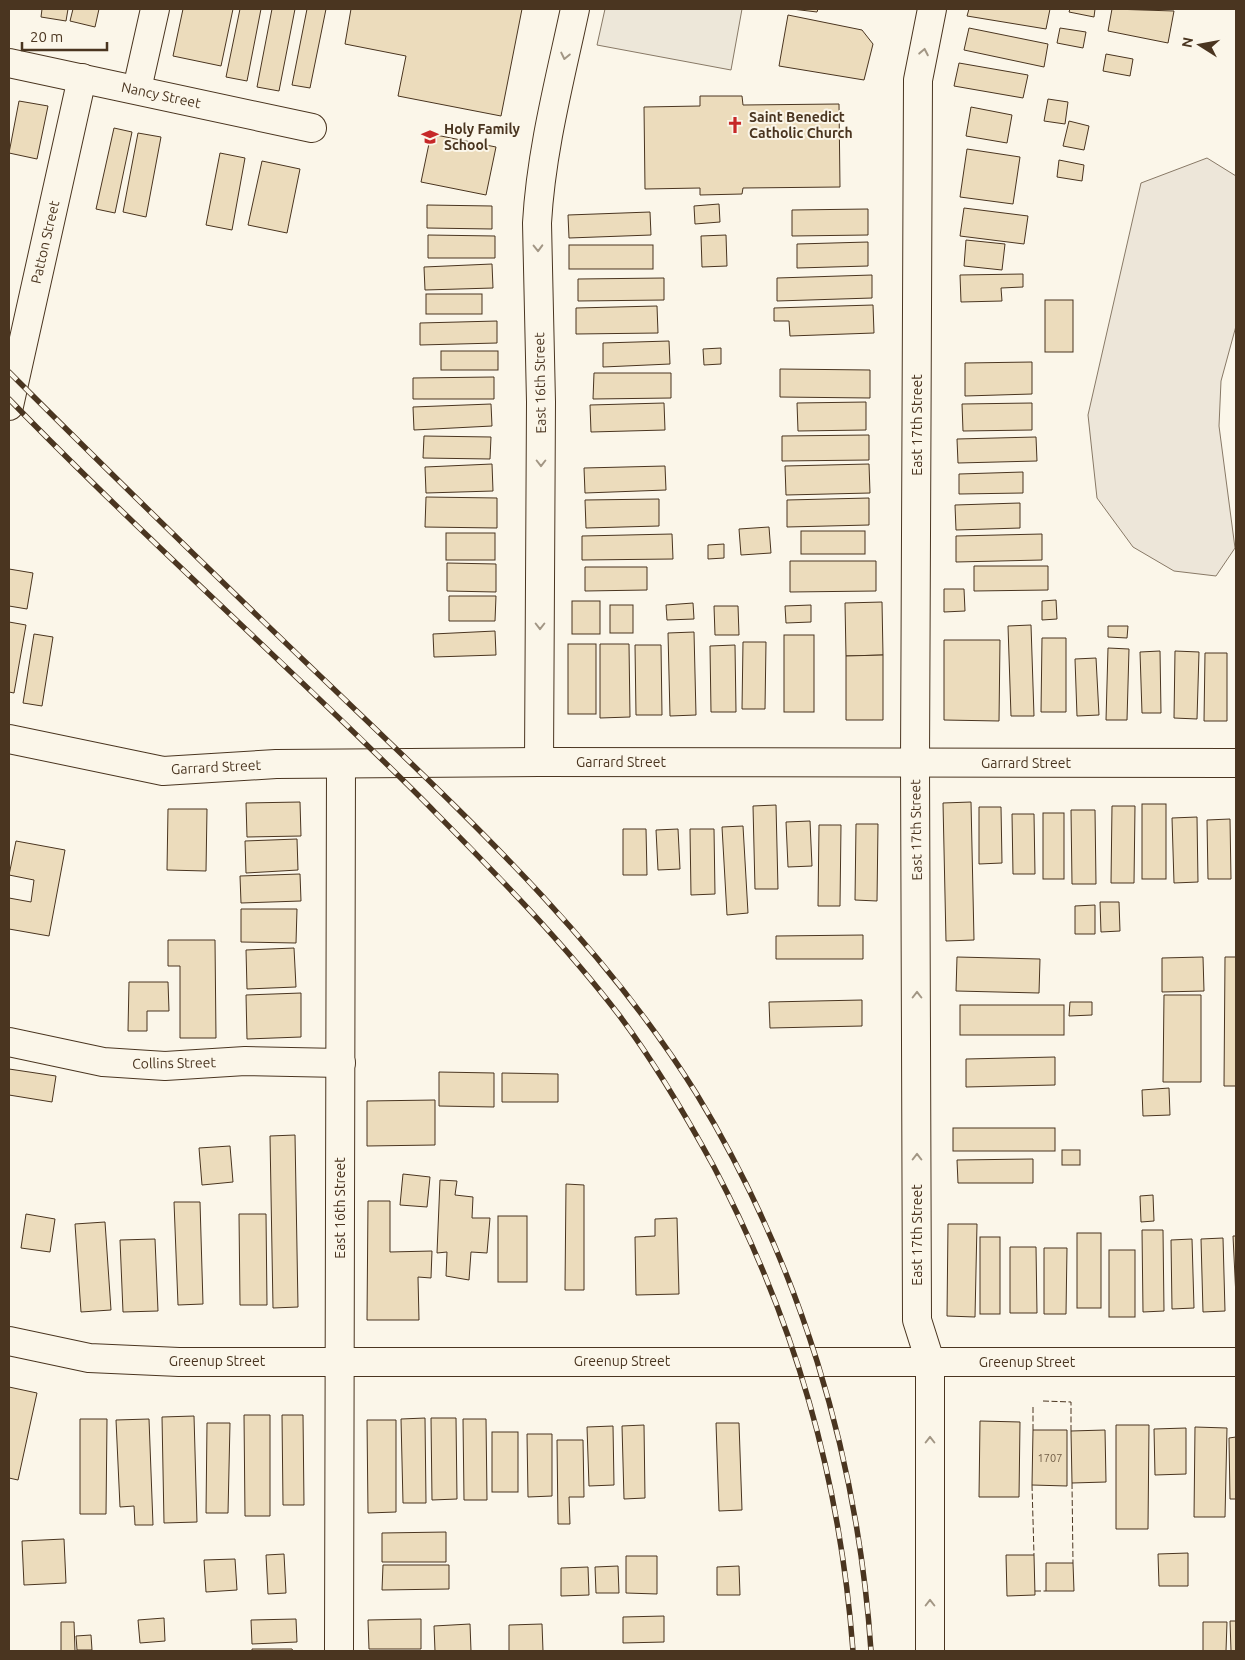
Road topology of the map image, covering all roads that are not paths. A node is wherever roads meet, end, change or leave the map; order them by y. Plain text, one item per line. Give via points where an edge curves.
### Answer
1 (155, 9) edge
2 (575, 9) edge
3 (932, 9) edge
4 (9, 63) edge
5 (82, 78) junction
6 (137, 89) junction
7 (312, 128) dead end
8 (9, 406) edge
9 (9, 739) edge
10 (539, 762) junction
11 (915, 762) junction
12 (1236, 763) edge
13 (340, 765) junction
14 (9, 1042) edge
15 (341, 1063) junction
16 (9, 1341) edge
17 (339, 1361) junction
18 (930, 1362) junction
19 (1236, 1362) edge
20 (339, 1651) edge
21 (930, 1651) edge

1 - 6 street
2 -> 10 street, East 16th Street via 538,207 541,402
11 -> 3 street, East 17th Street via 918,80
4 - 5 street, Nancy Street
5 - 6 street, Nancy Street
5 - 8 street, Patton Street
6 - 7 street, Nancy Street
9 - 13 street, Garrard Street via 163,770 276,764
10 - 11 street, Garrard Street
10 - 13 street, Garrard Street
11 - 12 street, Garrard Street
18 -> 11 street, East 17th Street via 917,1320
13 - 15 street, East 16th Street
14 - 15 street, Collins Street via 102,1062 165,1066 245,1060
15 - 17 street, East 16th Street
16 - 17 street, Greenup Street via 89,1358 179,1362
17 - 18 street, Greenup Street
17 - 20 street, East 16th Street
18 - 19 street, Greenup Street
21 -> 18 street, East 17th Street

